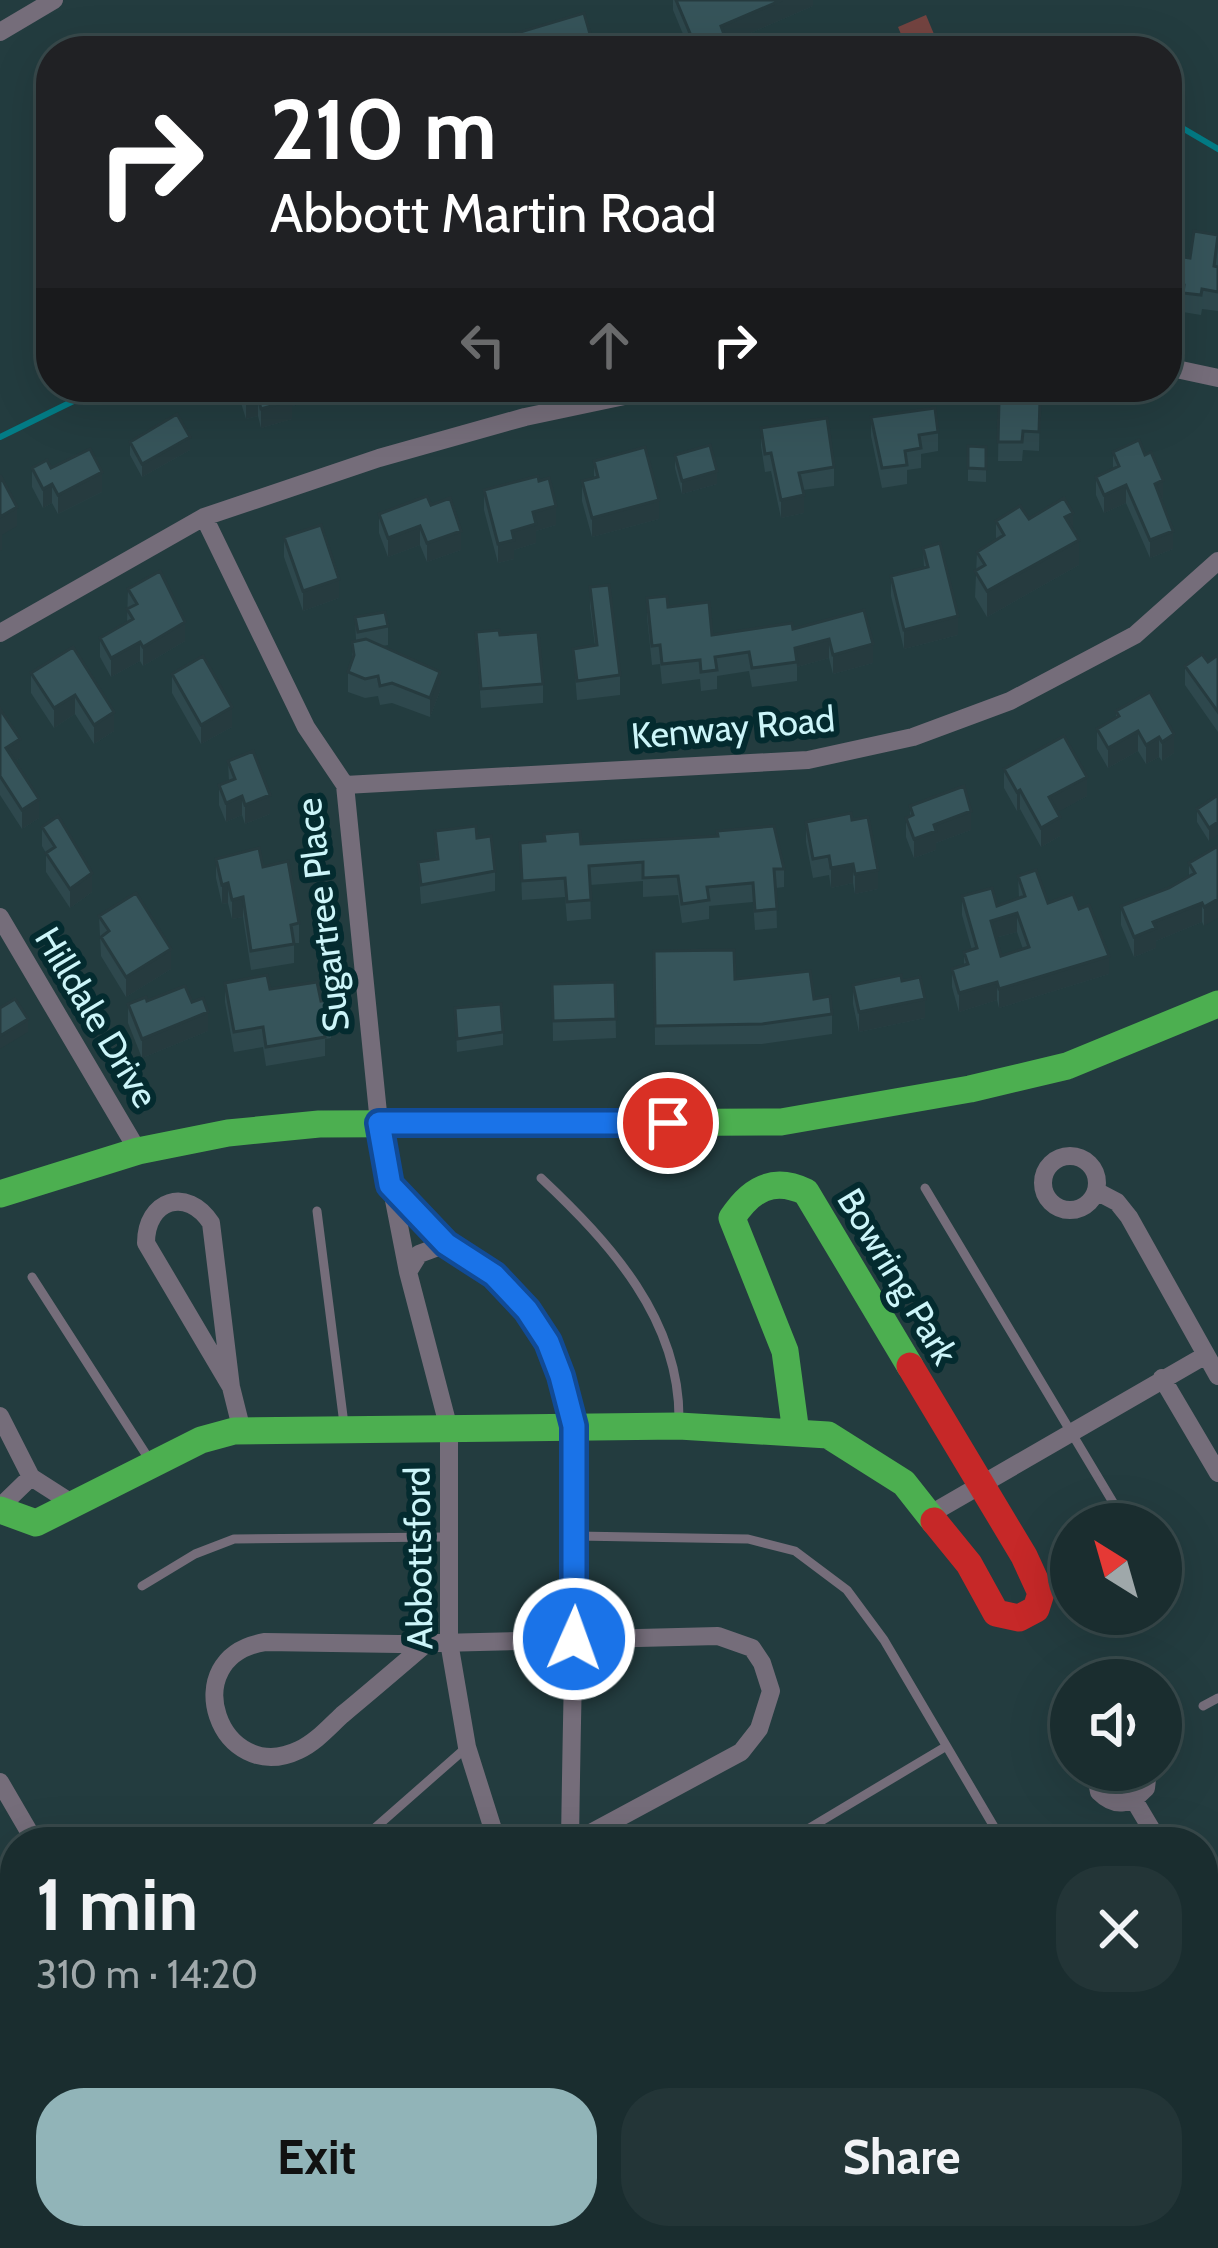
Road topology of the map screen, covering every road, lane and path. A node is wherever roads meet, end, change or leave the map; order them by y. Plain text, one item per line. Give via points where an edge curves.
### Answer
1 (54, 0) edge
2 (0, 32) edge
3 (1182, 370) edge
4 (1218, 378) edge
5 (603, 402) edge
6 (204, 517) junction
7 (1218, 561) edge
8 (0, 633) edge
9 (345, 785) junction
10 (0, 917) edge
11 (1218, 1004) edge
12 (379, 1123) junction
13 (138, 1151) junction
14 (541, 1178) dead end
15 (390, 1185) junction
16 (925, 1188) dead end
17 (1096, 1191) dead end
18 (0, 1194) edge
19 (317, 1211) dead end
20 (446, 1244) junction
21 (408, 1272) junction
22 (32, 1277) dead end
23 (1206, 1354) junction
24 (1218, 1376) edge
25 (1162, 1378) junction
26 (231, 1387) junction
27 (0, 1416) edge
28 (574, 1426) junction
29 (679, 1426) junction
30 (344, 1429) junction
31 (449, 1430) junction
32 (242, 1431) junction
33 (1070, 1432) junction
34 (796, 1433) junction
35 (152, 1464) junction
36 (1218, 1473) edge
37 (31, 1477) junction
38 (980, 1485) junction
39 (70, 1502) junction
40 (1113, 1503) edge
41 (0, 1509) edge
42 (927, 1516) junction
43 (577, 1536) junction
44 (447, 1537) junction
45 (142, 1586) dead end
46 (574, 1639) junction
47 (449, 1642) junction
48 (427, 1643) junction
49 (1218, 1698) edge
50 (1203, 1706) dead end
51 (467, 1747) junction
52 (945, 1747) junction
53 (0, 1783) edge
54 (1100, 1791) edge
55 (1143, 1791) edge
56 (1134, 1800) junction
57 (26, 1827) edge
58 (376, 1827) edge
59 (492, 1827) edge
60 (572, 1827) edge
61 (600, 1827) edge
62 (811, 1827) edge
63 (995, 1827) edge
64 (1151, 1827) edge

1 - 2 street
3 - 4 street
5 - 6 street via 379,458
6 - 8 street
6 - 9 street, Sugartree Place via 307,727
7 - 9 street, Kenway Road via 1136,635 1010,701 913,737 808,760
9 - 12 street, Sugartree Place
10 - 13 street, Hilldale Drive
11 - 12 street via 1067,1066 781,1122
12 - 13 street via 228,1132
12 - 15 street, Abbottsford
13 - 18 street
14 - 29 lane via 599,1232 643,1293 672,1360
15 - 20 street
15 - 21 street, Abbottsford
16 - 33 lane
17 - 23 street via 1130,1217
19 - 30 lane
20 - 21 street via 419,1254
20 - 28 street via 494,1275 527,1310 548,1342
21 - 31 street, Abbottsford
22 - 35 lane
23 - 24 street
23 - 25 street
25 - 33 street
25 - 36 street
26 - 26 street via 146,1243 153,1214 166,1204 187,1201 211,1223
26 - 32 street
27 - 37 street
28 - 29 street, Bowring Park
28 - 31 street, Bowring Park
28 - 43 street
29 - 34 street, Bowring Park
30 - 31 street, Bowring Park
30 - 32 street, Bowring Park
31 - 44 street, Abbottsford
32 - 35 street, Bowring Park
33 - 38 street
33 - 40 lane
34 - 38 street, Bowring Park via 785,1351 732,1218 746,1194 791,1183 806,1192
34 - 42 street, Bowring Park via 828,1435 904,1483
35 - 39 street, Bowring Park
37 - 39 street
37 - 41 street
38 - 42 street
38 - 42 street, Bowring Park via 1041,1593 1036,1609 1019,1618 996,1613 969,1564
39 - 41 street, Bowring Park via 36,1522
43 - 46 street
43 - 52 lane via 748,1538 795,1551 847,1590
44 - 45 lane via 234,1539
44 - 47 street, Abbottsford
46 - 47 street
46 - 60 street
46 - 61 street via 718,1636 752,1648 771,1691 741,1752
47 - 48 street
47 - 51 street, Abbottsford
48 - 48 street via 251,1644 219,1676 218,1722 251,1751 296,1752
49 - 50 lane
51 - 58 lane
51 - 59 street, Abbottsford
52 - 62 lane
52 - 63 lane
53 - 57 street
54 - 56 street
55 - 56 street
56 - 64 street

